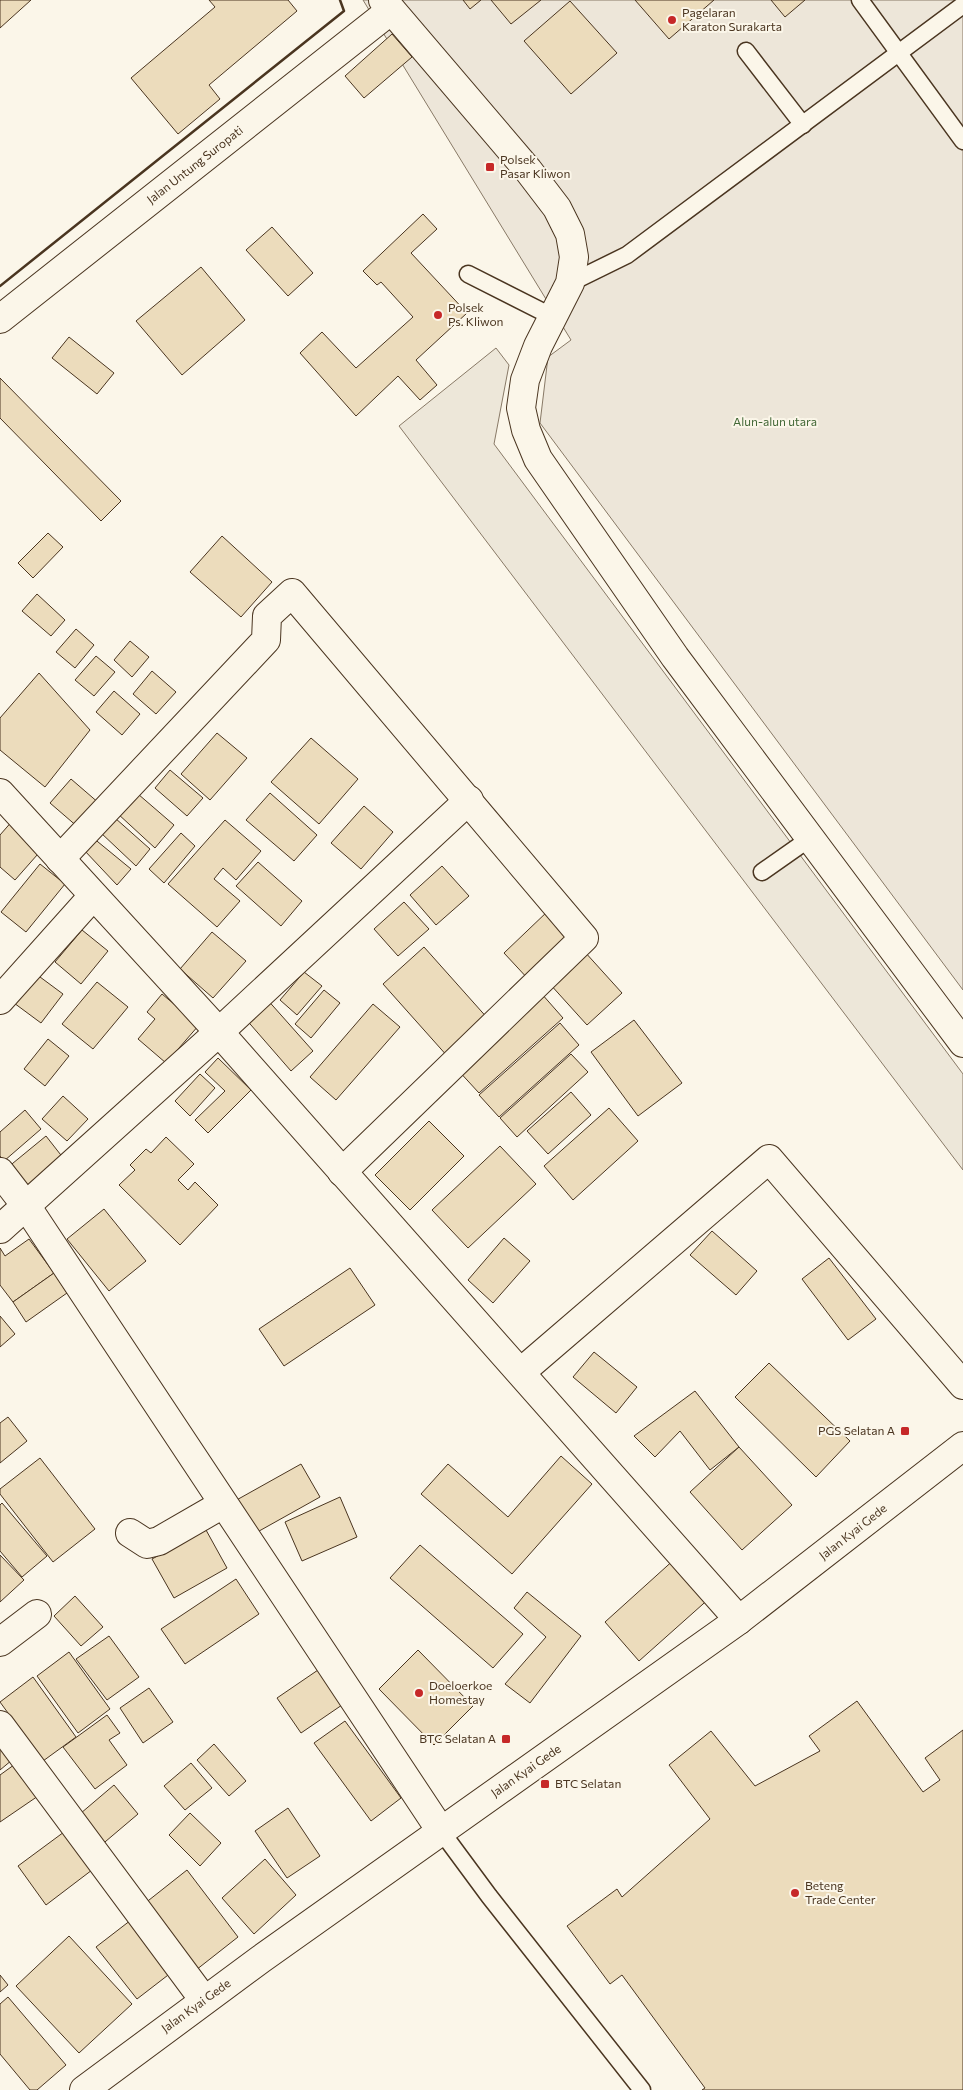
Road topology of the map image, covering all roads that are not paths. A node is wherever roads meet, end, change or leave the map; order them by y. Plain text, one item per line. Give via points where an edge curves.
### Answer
1 (860, 0) edge
2 (386, 5) edge
3 (963, 5) edge
4 (746, 51) dead end
5 (898, 52) junction
6 (803, 125) junction
7 (963, 142) edge
8 (468, 274) dead end
9 (570, 283) junction
10 (553, 317) junction
11 (0, 319) edge
12 (0, 793) edge
13 (469, 800) junction
14 (809, 839) junction
15 (60, 859) junction
16 (762, 872) dead end
17 (93, 896) junction
18 (0, 1000) edge
19 (219, 1032) junction
20 (963, 1043) edge
21 (0, 1172) edge
22 (342, 1172) junction
23 (27, 1207) junction
24 (0, 1229) edge
25 (521, 1372) junction
26 (963, 1384) edge
27 (963, 1446) edge
28 (223, 1504) junction
29 (130, 1533) dead end
30 (37, 1614) dead end
31 (739, 1620) junction
32 (0, 1642) edge
33 (0, 1725) edge
34 (441, 1831) junction
35 (204, 2000) junction
36 (84, 2090) edge
37 (642, 2090) edge

1 - 5 lane
2 - 9 street via 557,208 570,234 574,257
2 - 11 street, Jalan Untung Suropati
3 - 5 lane
4 - 6 lane
5 - 6 lane
5 - 7 lane
6 - 9 lane via 627,255
8 - 10 lane
9 - 10 street
10 - 14 street via 525,380 521,408 538,459 675,657
12 - 15 street
13 - 15 street via 292,593 267,616 266,640
13 - 19 street
13 - 22 street via 584,938
14 - 16 lane
14 - 20 street
15 - 17 street
17 - 18 street
17 - 19 street
19 - 22 street
19 - 23 street
21 - 23 street
22 - 25 street
23 - 24 street
23 - 28 street
25 - 26 street via 770,1159
25 - 31 street
27 - 31 street, Jalan Kyai Gede
28 - 29 street via 159,1541 147,1544
28 - 34 street
30 - 32 street
31 - 34 street, Jalan Kyai Gede
33 - 35 street
34 - 35 street, Jalan Kyai Gede
34 - 37 lane
35 - 36 street, Jalan Kyai Gede

